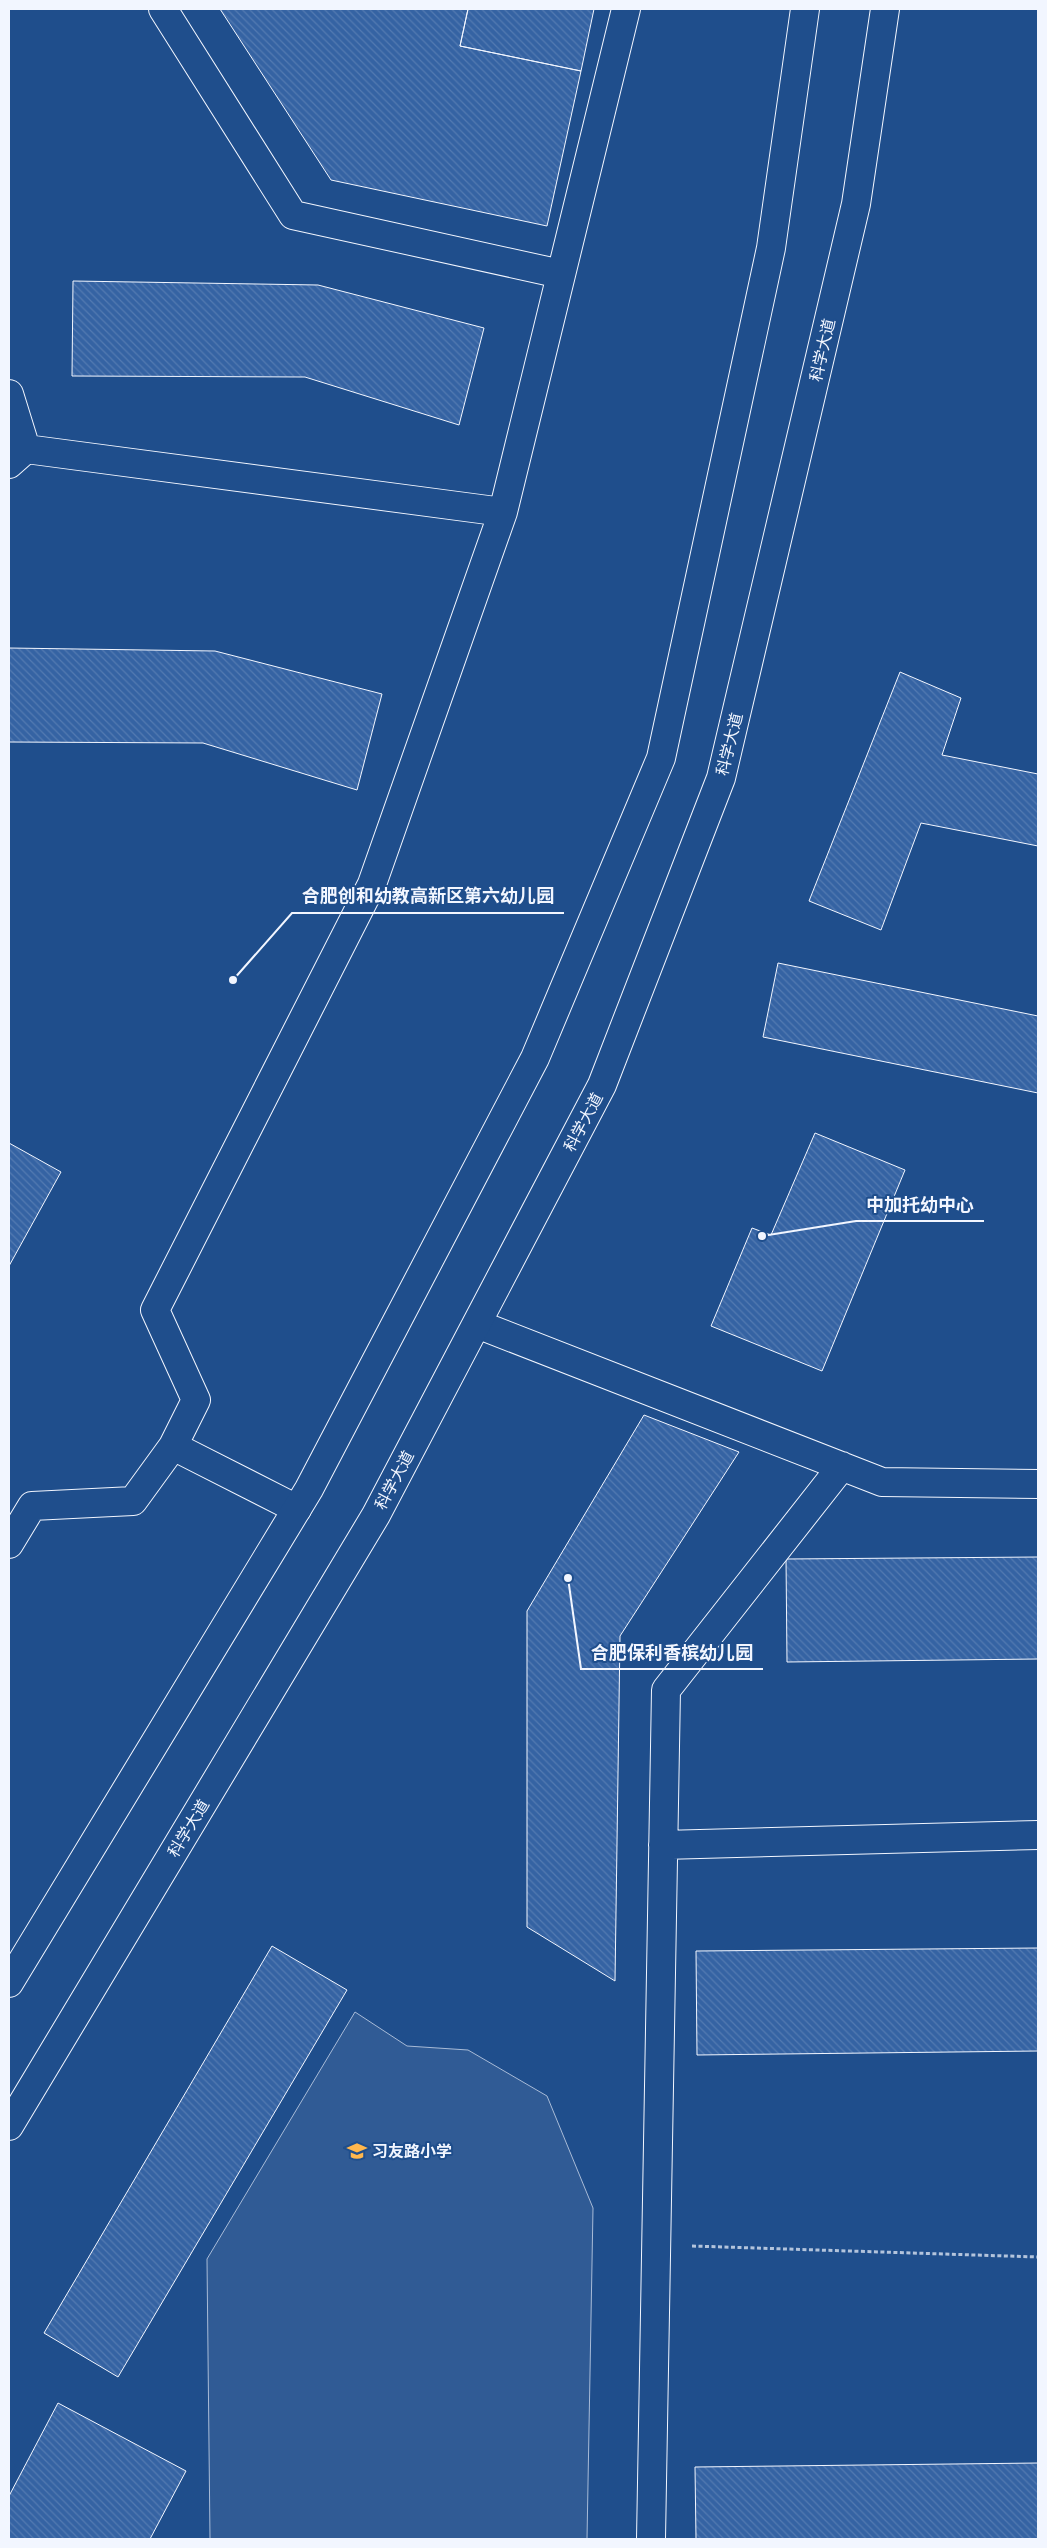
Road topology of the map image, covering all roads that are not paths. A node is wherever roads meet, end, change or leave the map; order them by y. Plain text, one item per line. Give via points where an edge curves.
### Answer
1 (163, 9) edge
2 (626, 9) edge
3 (805, 9) edge
4 (885, 9) edge
5 (561, 274) junction
6 (9, 394) edge
7 (17, 456) edge
8 (503, 512) junction
9 (476, 1324) junction
10 (173, 1446) junction
11 (842, 1466) junction
12 (1038, 1484) edge
13 (297, 1509) junction
14 (9, 1544) edge
15 (1038, 1835) edge
16 (663, 1845) junction
17 (9, 1982) edge
18 (9, 2126) edge
19 (651, 2539) edge

1 - 5 main road via 292,215
2 - 5 main road
3 - 13 main road via 771,248 660,758 535,1058
4 - 9 main road, 科学大道 via 856,204 721,778 602,1085
5 - 8 main road
6 - 7 main road
7 - 8 main road
8 - 10 main road via 372,884 155,1310 196,1400
9 - 11 main road
9 - 18 main road, 科学大道 via 376,1515
10 - 13 main road
10 - 14 main road via 133,1501 32,1506
11 - 12 main road via 882,1482
11 - 16 main road via 666,1690
13 - 17 main road
15 - 16 main road
16 - 19 main road

